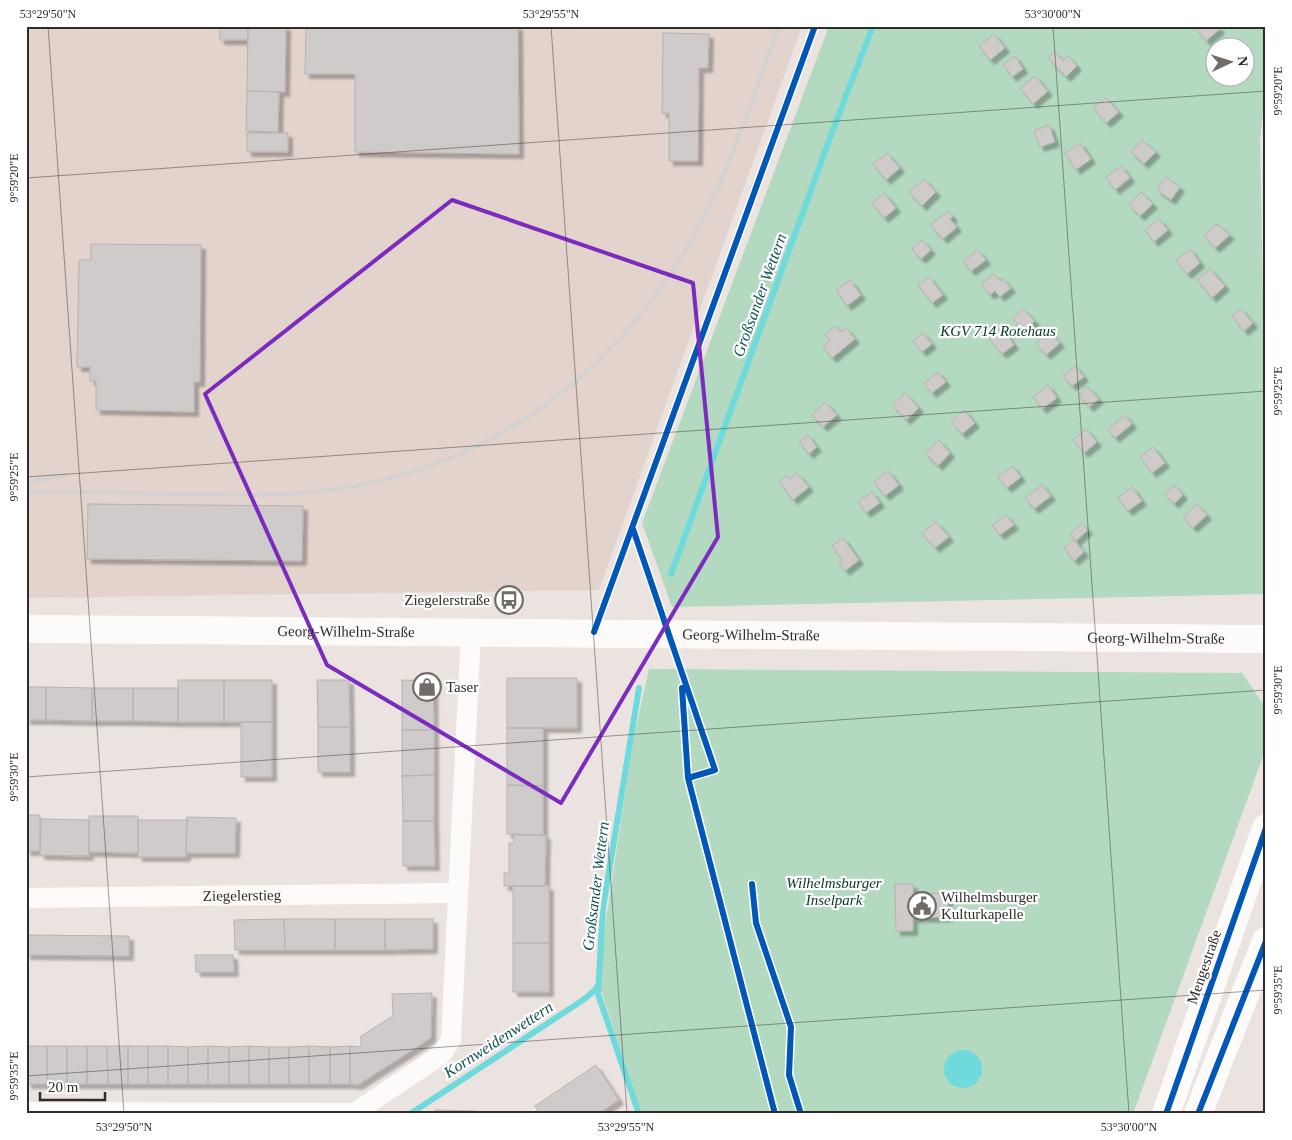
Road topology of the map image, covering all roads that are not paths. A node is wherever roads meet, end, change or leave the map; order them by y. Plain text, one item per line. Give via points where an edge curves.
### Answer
1 (26, 628) edge
2 (471, 631) junction
3 (1266, 639) edge
4 (1266, 828) edge
5 (458, 894) junction
6 (26, 898) edge
7 (1266, 941) edge
8 (1168, 1109) edge
9 (26, 1112) edge
10 (354, 1113) edge
11 (1199, 1114) edge

1 - 2 main road, Georg-Wilhelm-Straße
2 - 3 main road, Georg-Wilhelm-Straße
2 - 5 street
4 - 8 main road, Mengestraße
5 - 6 street, Ziegelerstieg
5 - 10 street via 451,1040 441,1054
7 - 11 main road
8 - 11 street
9 - 10 street

